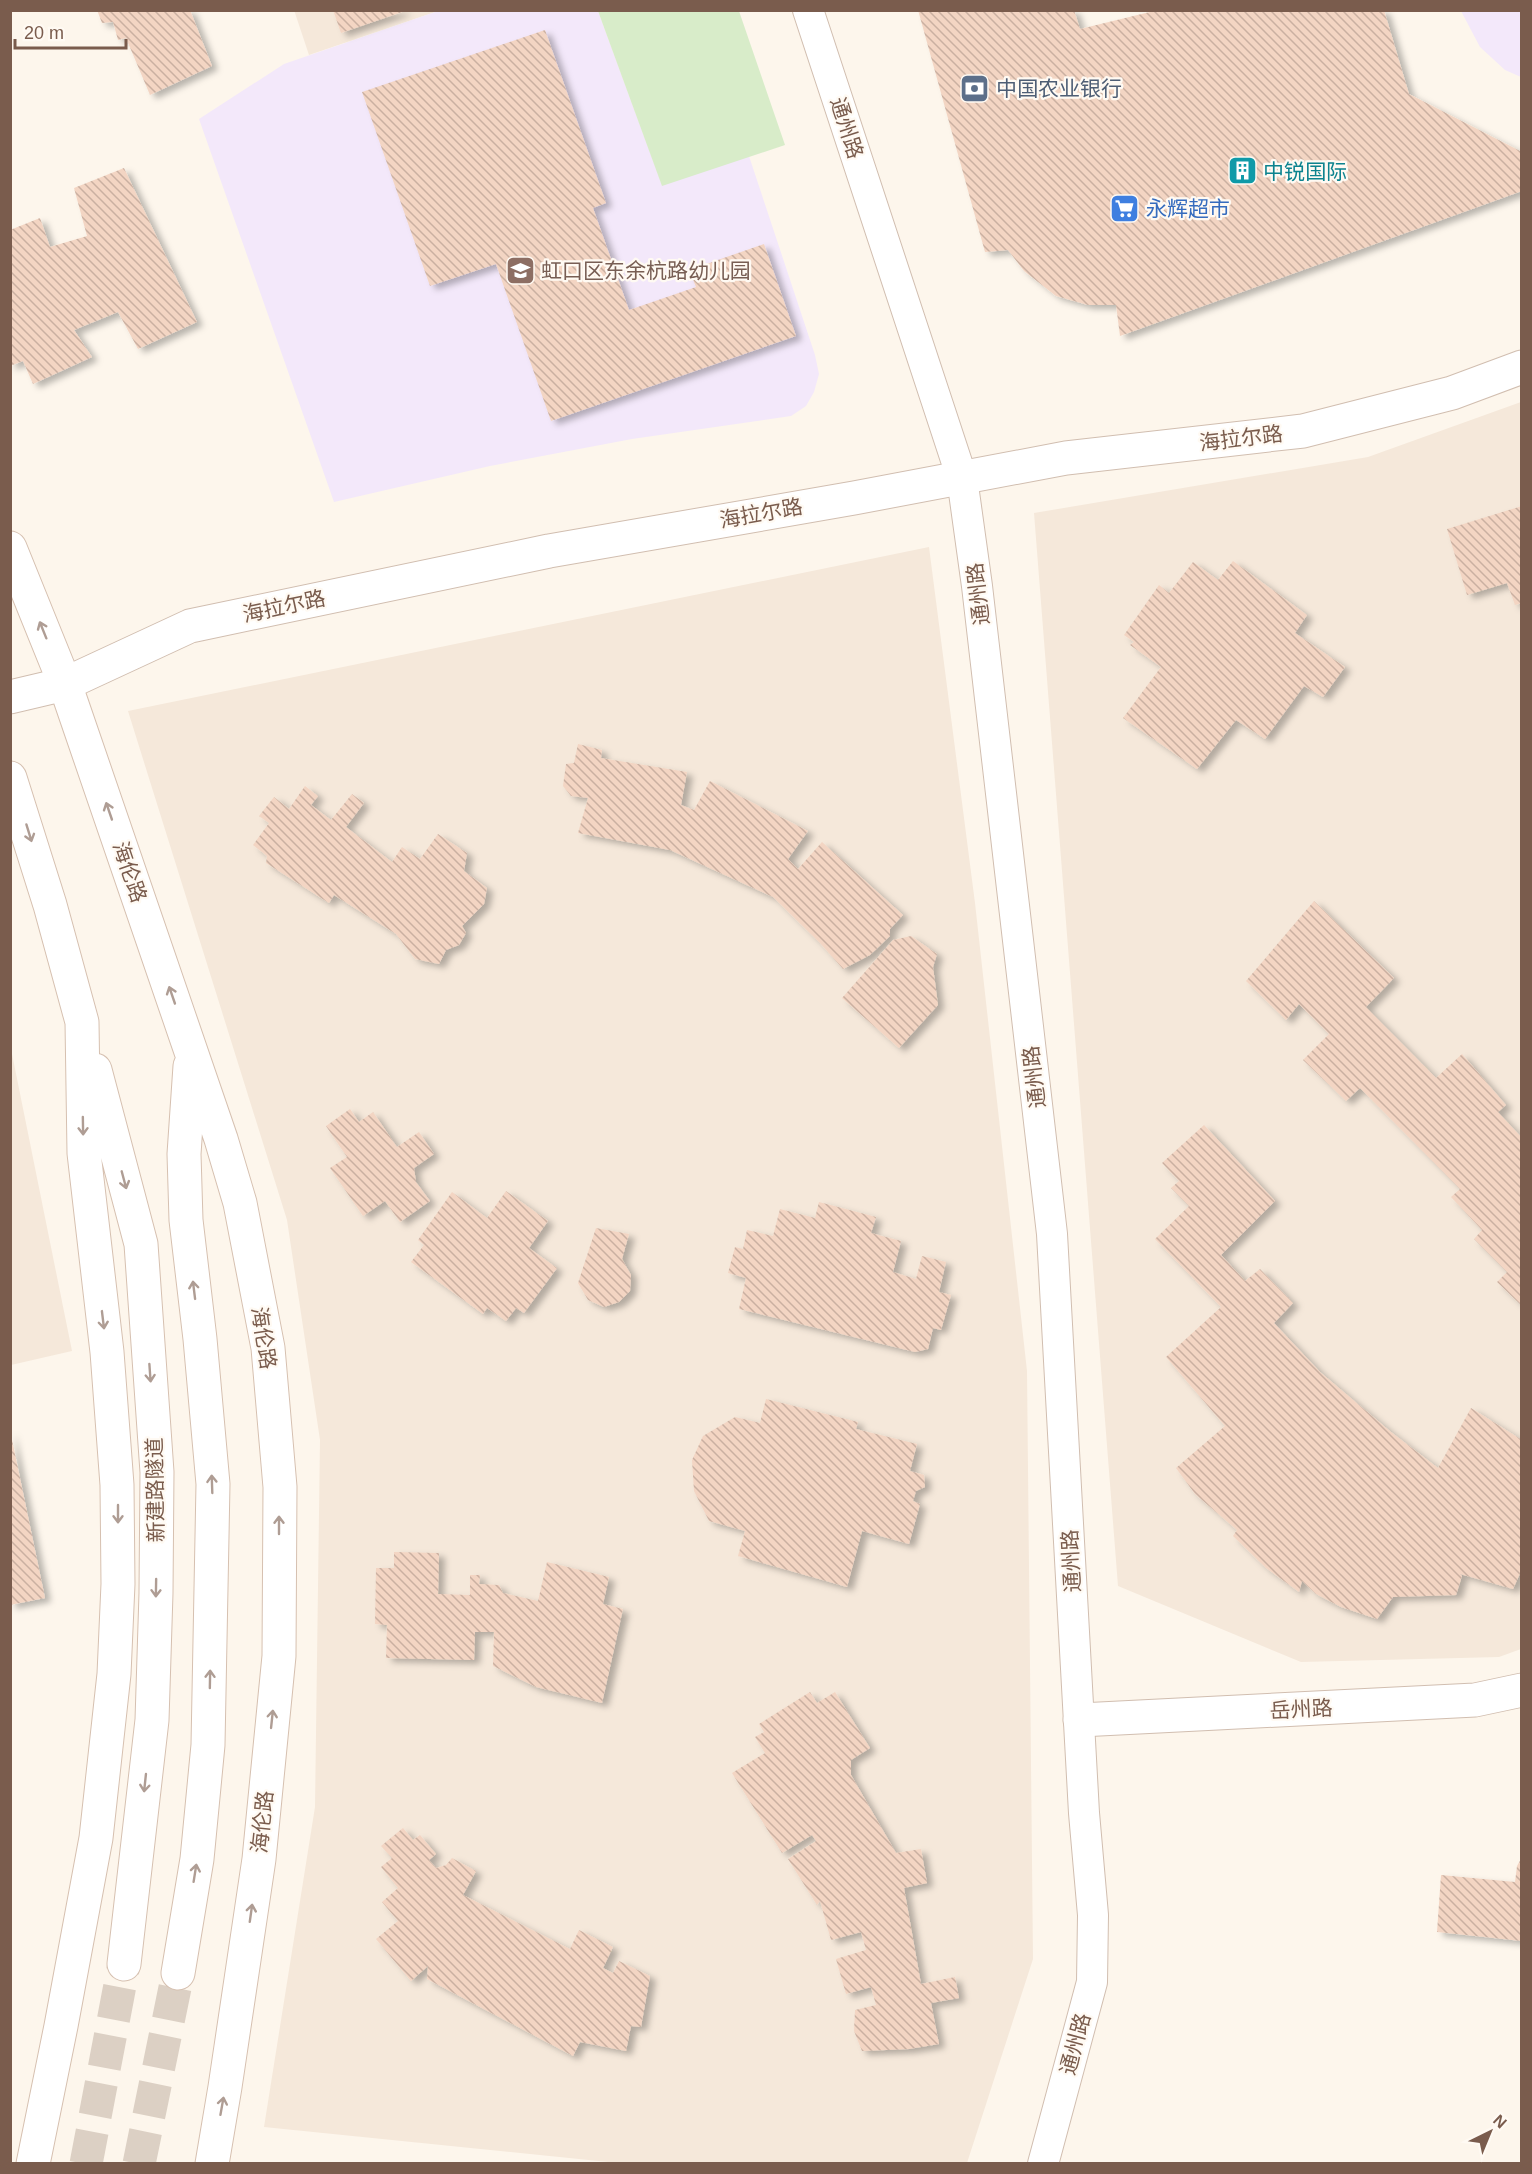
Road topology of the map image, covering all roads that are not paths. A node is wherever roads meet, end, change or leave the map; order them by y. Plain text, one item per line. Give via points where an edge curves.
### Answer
1 (808, 10) edge
2 (1521, 367) edge
3 (962, 478) junction
4 (10, 548) edge
5 (65, 684) junction
6 (10, 697) edge
7 (10, 778) edge
8 (82, 1022) junction
9 (191, 1050) junction
10 (1521, 1690) edge
11 (1080, 1720) junction
12 (124, 1964) tunnel mouth
13 (178, 1972) tunnel mouth
14 (33, 2163) edge
15 (212, 2163) edge
16 (1043, 2163) edge

1 - 3 street, 通州路
2 - 3 main road, 海拉尔路 via 1452,393 1303,431 1066,458
3 - 5 main road, 海拉尔路 via 549,551 190,626
3 - 11 street, 通州路 via 1052,1234
5 -> 4 main road, 海伦路
5 - 6 main road, 海拉尔路
9 -> 5 main road, 海伦路
7 -> 8 main road
8 -> 12 main road, 新建路隧道 via 141,1244 157,1472 152,1720
8 -> 14 main road via 84,1154 107,1352 117,1485 118,1595 114,1674 96,1838
13 -> 9 main road via 197,1859 208,1745 212,1590 213,1484 186,1220 184,1154
15 -> 9 main road, 海伦路 via 261,1835 279,1656 280,1488 268,1348 240,1203
10 - 11 main road, 岳州路 via 1475,1700
11 - 16 street, 通州路 via 1093,1916 1092,1982

